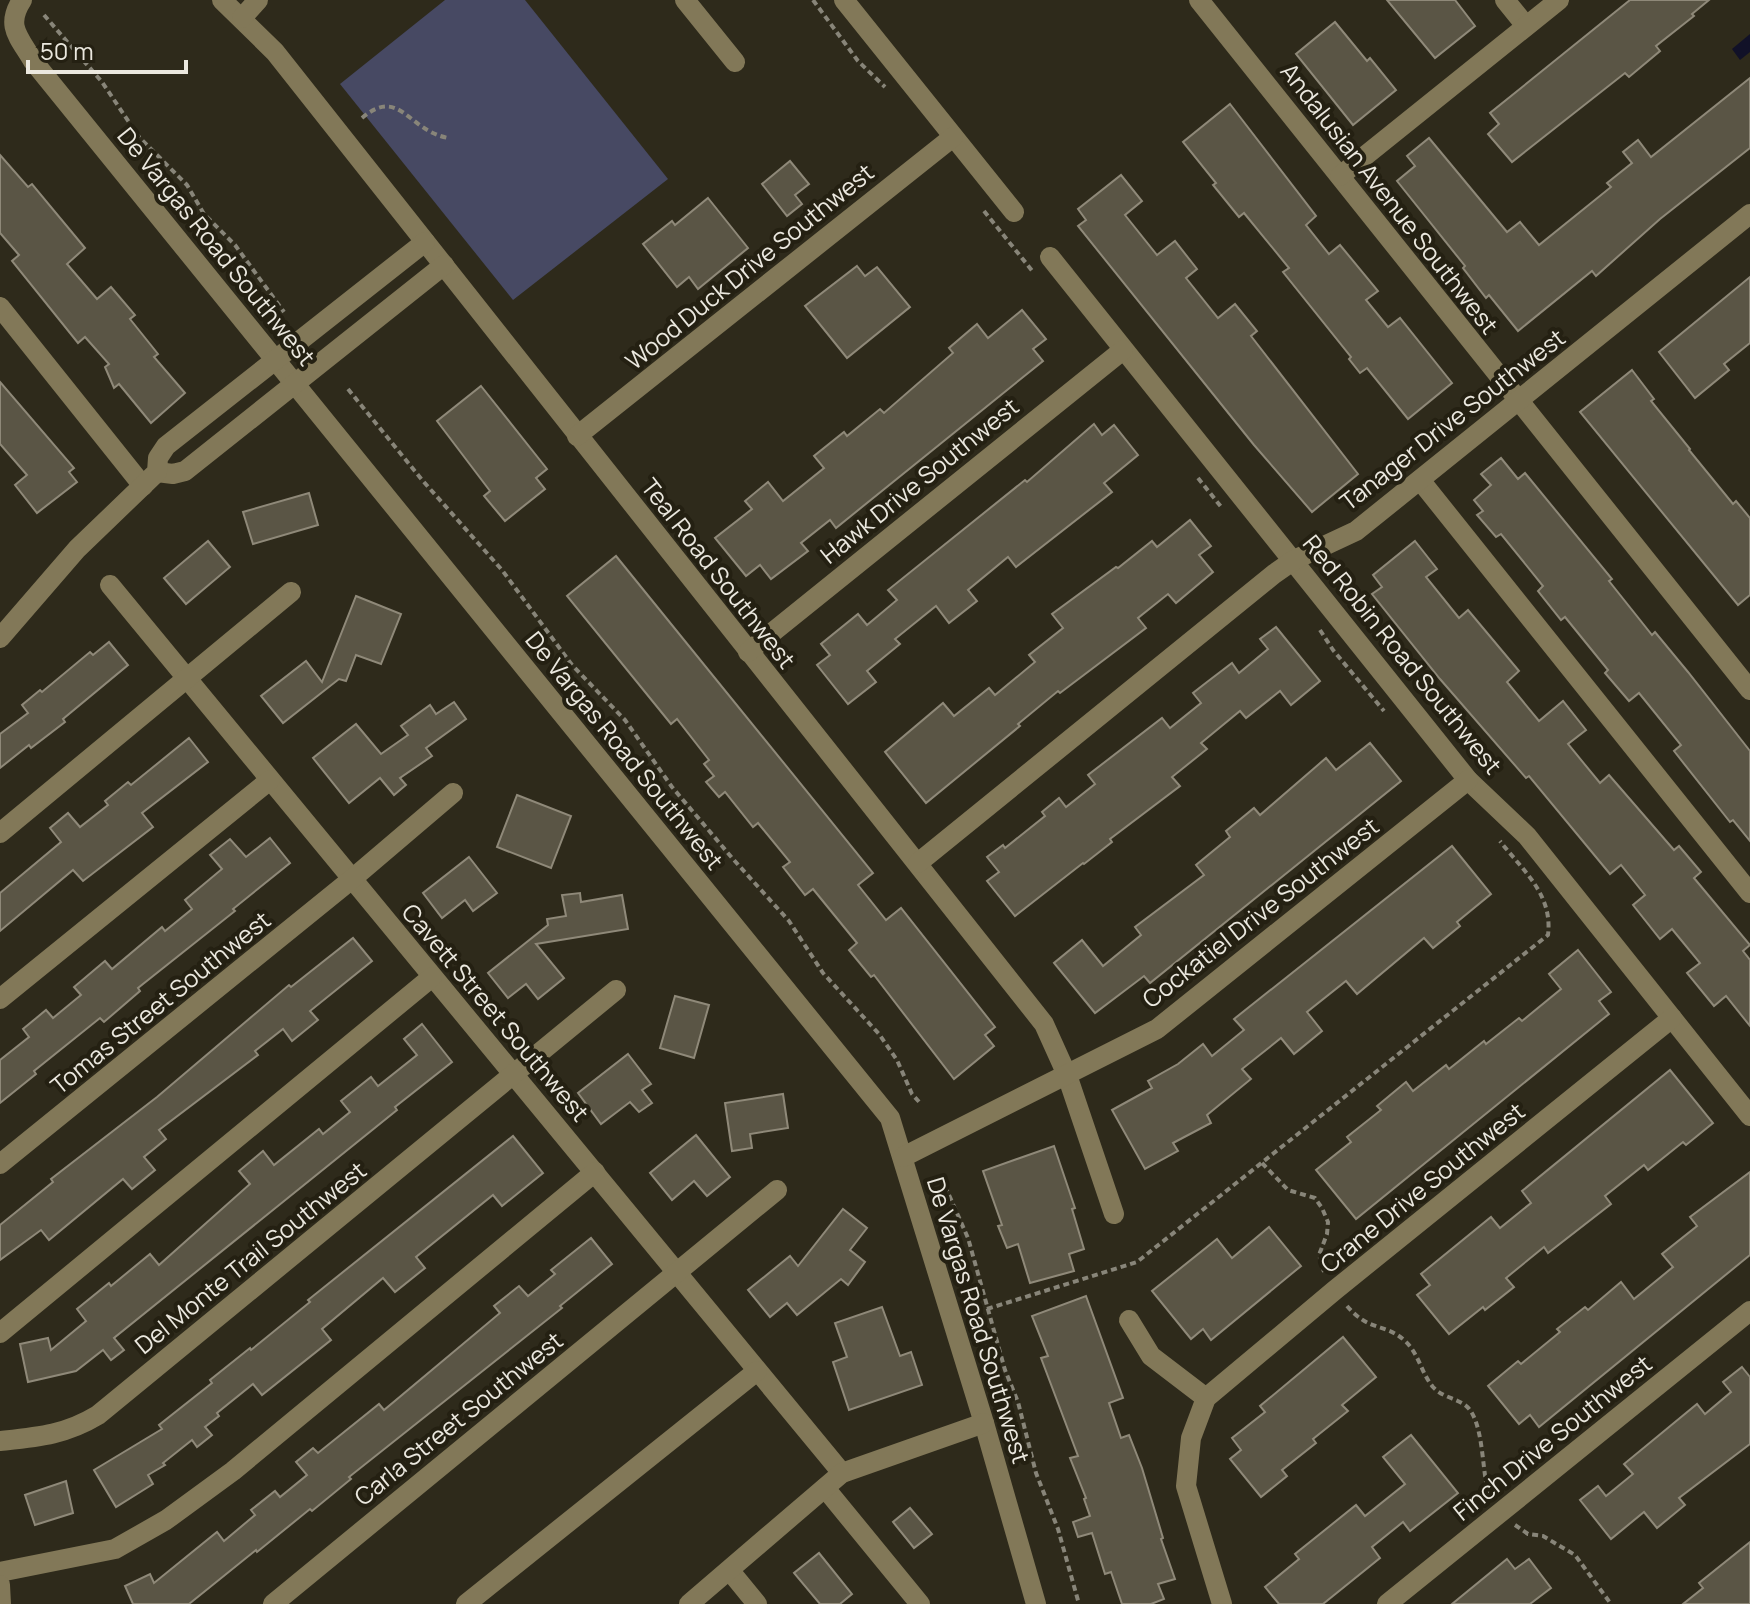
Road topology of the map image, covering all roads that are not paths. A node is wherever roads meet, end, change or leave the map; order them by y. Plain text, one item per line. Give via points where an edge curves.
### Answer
1 (222, 0) edge
2 (258, 0) edge
3 (685, 0) edge
4 (844, 0) edge
5 (1199, 0) edge
6 (1505, 0) edge
7 (1559, 0) edge
8 (17, 7) edge
9 (242, 18) junction
10 (1526, 26) junction
11 (735, 62) dead end
12 (953, 137) junction
13 (1340, 176) junction
14 (1014, 212) dead end
15 (1750, 214) edge
16 (425, 242) junction
17 (1050, 257) dead end
18 (444, 265) junction
19 (0, 307) edge
20 (1123, 350) junction
21 (276, 360) junction
22 (296, 385) junction
23 (1518, 401) junction
24 (577, 436) junction
25 (150, 479) junction
26 (1420, 480) junction
27 (1294, 560) junction
28 (110, 585) dead end
29 (291, 592) dead end
30 (0, 638) edge
31 (748, 652) junction
32 (187, 680) junction
33 (1750, 690) edge
34 (270, 780) junction
35 (1468, 780) junction
36 (453, 793) dead end
37 (0, 833) edge
38 (918, 863) junction
39 (352, 879) junction
40 (1750, 893) edge
41 (432, 977) junction
42 (616, 990) dead end
43 (0, 999) edge
44 (1672, 1018) junction
45 (515, 1075) junction
46 (1067, 1075) junction
47 (1750, 1116) edge
48 (903, 1157) junction
49 (0, 1164) edge
50 (595, 1172) junction
51 (777, 1190) dead end
52 (1114, 1214) dead end
53 (677, 1273) junction
54 (1750, 1311) edge
55 (1129, 1320) dead end
56 (0, 1333) edge
57 (757, 1371) junction
58 (1206, 1398) junction
59 (984, 1423) junction
60 (0, 1441) edge
61 (842, 1473) junction
62 (825, 1488) junction
63 (730, 1571) junction
64 (0, 1572) edge
65 (0, 1585) edge
66 (1, 1604) edge
67 (273, 1604) edge
68 (466, 1604) edge
69 (689, 1604) edge
70 (757, 1604) edge
71 (920, 1604) edge
72 (1036, 1604) edge
73 (1222, 1604) edge
74 (1387, 1604) edge

1 - 9 street, Teal Road Southwest
2 - 9 street
3 - 11 street
4 - 12 street
5 - 13 street, Andalusian Avenue Southwest
6 - 10 street
7 - 10 street
8 - 21 street, De Vargas Road Southwest via 13,27 33,61
9 - 16 street, Teal Road Southwest via 275,52
10 - 13 street
12 - 14 street
12 - 24 street, Wood Duck Drive Southwest
13 - 23 street, Andalusian Avenue Southwest
15 - 23 street, Tanager Drive Southwest
16 - 18 street, Teal Road Southwest
16 - 21 street
17 - 20 street, Red Robin Road Southwest
18 - 22 street
18 - 24 street, Teal Road Southwest
19 - 25 street
20 - 27 street, Red Robin Road Southwest
20 - 31 street, Hawk Drive Southwest
21 - 22 street, De Vargas Road Southwest
21 - 25 street via 166,446
22 - 25 street via 185,471
22 - 48 street, De Vargas Road Southwest via 890,1118
23 - 26 street, Tanager Drive Southwest
23 - 33 street, Andalusian Avenue Southwest
24 - 31 street, Teal Road Southwest
25 - 30 street via 77,549
26 - 27 street, Tanager Drive Southwest via 1356,531
26 - 40 street
27 - 35 street, Red Robin Road Southwest
27 - 38 street, Tanager Drive Southwest
28 - 32 street, Cavett Street Southwest
29 - 32 street
31 - 38 street, Teal Road Southwest
32 - 34 street, Cavett Street Southwest
32 - 37 street
34 - 39 street, Cavett Street Southwest
34 - 43 street
35 - 44 street, Red Robin Road Southwest via 1527,836
35 - 46 street, Cockatiel Drive Southwest via 1157,1029
36 - 39 street, Tomas Street Southwest
38 - 46 street, Teal Road Southwest via 1044,1024
39 - 41 street, Cavett Street Southwest
39 - 49 street, Tomas Street Southwest
41 - 45 street, Cavett Street Southwest
41 - 56 street
42 - 45 street, Del Monte Trail Southwest
44 - 47 street, Red Robin Road Southwest
44 - 58 street, Crane Drive Southwest
45 - 50 street, Cavett Street Southwest
45 - 60 street, Del Monte Trail Southwest via 98,1415 74,1429
46 - 48 street, Cockatiel Drive Southwest
46 - 52 street, Teal Road Southwest
48 - 59 street, De Vargas Road Southwest
50 - 53 street, Cavett Street Southwest
50 - 64 street via 233,1471 166,1520 115,1549
51 - 53 street, Carla Street Southwest
53 - 57 street, Cavett Street Southwest
53 - 67 street, Carla Street Southwest
54 - 74 street, Finch Drive Southwest
55 - 58 street via 1151,1356
57 - 61 street, Cavett Street Southwest
57 - 68 street
58 - 73 street via 1189,1446 1186,1486
59 - 61 street
59 - 72 street, De Vargas Road Southwest
61 - 62 street
62 - 63 street
62 - 71 street
63 - 69 street
63 - 70 street
65 - 66 street

